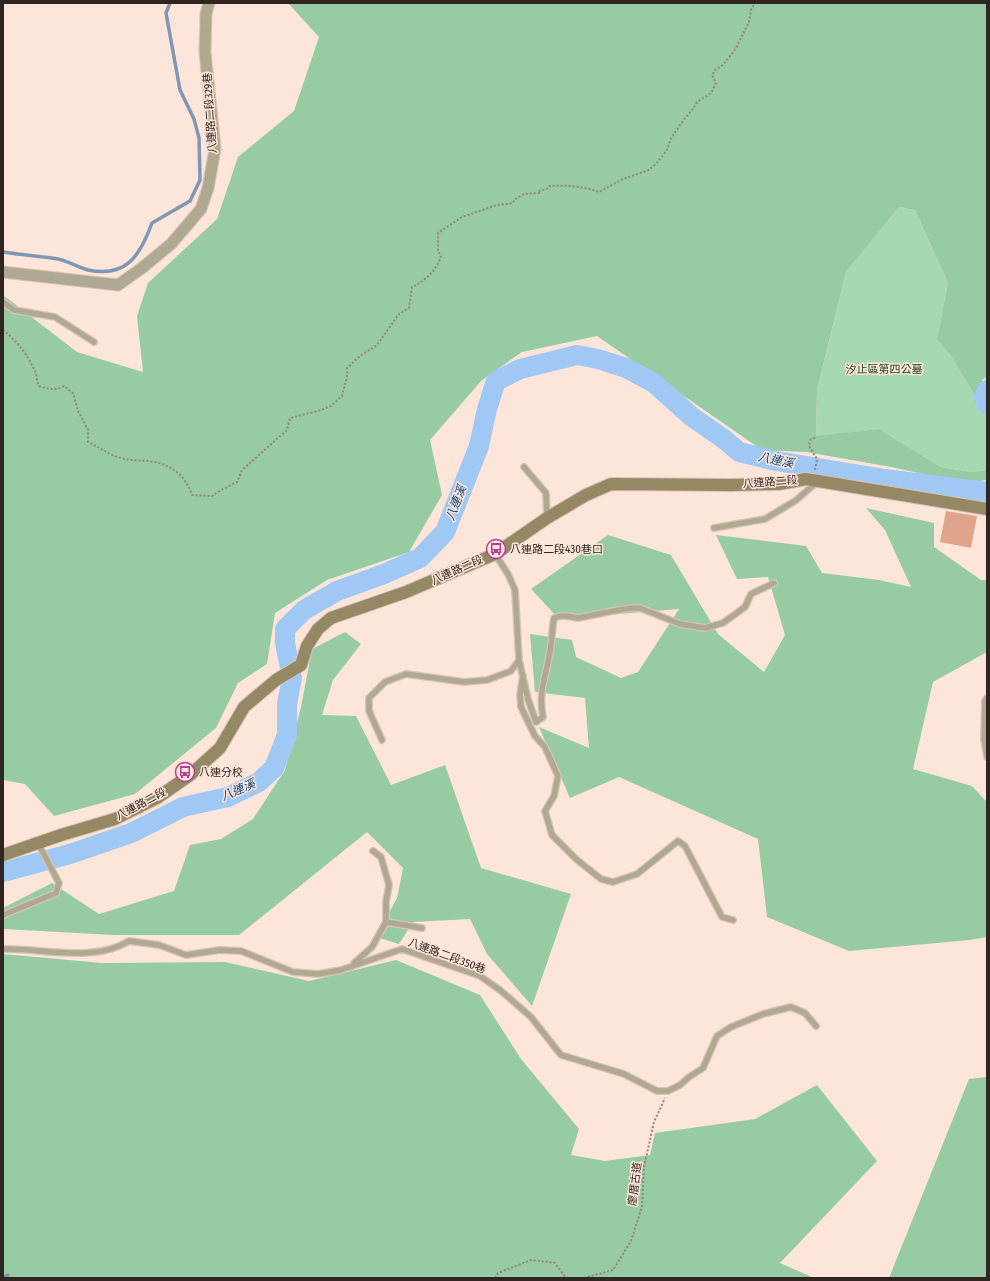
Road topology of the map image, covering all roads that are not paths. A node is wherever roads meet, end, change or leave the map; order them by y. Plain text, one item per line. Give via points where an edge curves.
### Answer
1 (209, 3) edge
2 (3, 272) edge
3 (3, 302) edge
4 (94, 342) dead end
5 (524, 467) dead end
6 (815, 478) junction
7 (987, 509) edge
8 (547, 518) junction
9 (714, 528) dead end
10 (495, 554) junction
11 (774, 583) dead end
12 (519, 660) junction
13 (523, 676) junction
14 (987, 698) edge
15 (382, 740) dead end
16 (987, 757) edge
17 (38, 843) junction
18 (373, 851) dead end
19 (3, 854) edge
20 (3, 915) edge
21 (733, 920) dead end
22 (386, 922) junction
23 (422, 928) dead end
24 (3, 949) edge
25 (351, 965) junction
26 (816, 1026) dead end

1 - 2 street, 八連路二段329巷 via 206,14 205,52 215,149 208,188 201,209 171,244 118,285
3 - 4 lane via 14,310 55,317
5 - 8 lane via 546,493
6 - 7 street, 八連路二段
6 - 8 street, 八連路二段 via 779,484 611,484 586,495
6 - 9 lane via 795,501 765,519
8 - 10 street, 八連路二段
10 - 12 lane via 515,590
10 - 17 street, 八連路二段 via 406,592 331,618 318,629 307,646 301,665 276,680 244,707 220,748 190,774 157,798 115,819
11 - 13 lane via 751,594 745,607 723,623 705,628 680,624 640,608 578,618 554,618 542,686 542,717 536,722
12 - 13 lane
12 - 15 lane via 511,671 487,680 464,682 406,674 385,682 369,698 369,711
13 - 21 lane via 521,707 535,736 545,747 558,776 554,796 545,811 552,835 601,879 613,882 637,874 678,841 685,846 722,917
14 - 16 lane via 984,739
17 - 19 street, 八連路二段
17 - 20 lane via 59,883 56,893
18 - 22 lane via 381,857 389,885
22 - 23 lane
22 - 25 lane via 372,947
24 - 25 lane, 八連路二段350巷 via 99,952 119,947 128,941 159,945 186,955 220,950 242,951 293,972 318,974 341,970
25 - 26 lane, 八連路二段350巷 via 402,949 480,976 531,1017 561,1055 624,1074 657,1091 668,1091 703,1068 717,1036 731,1027 763,1014 791,1007 805,1014

